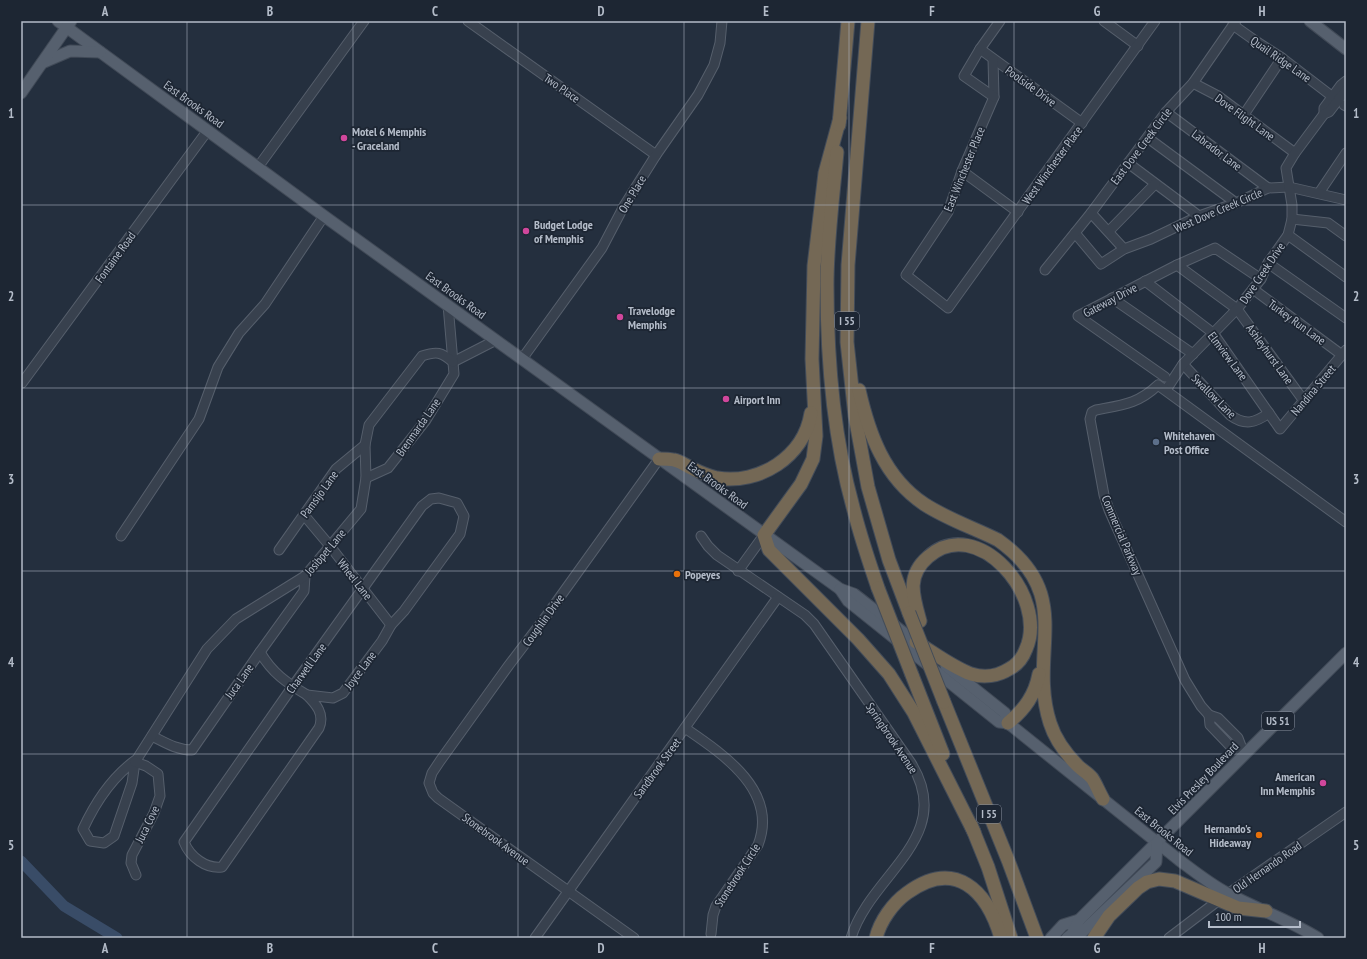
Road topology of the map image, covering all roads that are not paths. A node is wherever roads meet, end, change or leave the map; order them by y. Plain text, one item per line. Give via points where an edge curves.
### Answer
1 (364, 21) edge
2 (468, 21) edge
3 (848, 21) edge
4 (868, 21) edge
5 (1000, 21) edge
6 (1104, 21) edge
7 (1156, 21) edge
8 (1310, 21) edge
9 (65, 23) edge
10 (720, 23) edge
11 (1234, 23) edge
12 (1138, 46) junction
13 (980, 49) junction
14 (1346, 49) edge
15 (100, 52) junction
16 (1282, 58) junction
17 (993, 59) junction
18 (42, 63) junction
19 (1346, 82) edge
20 (1193, 83) junction
21 (1346, 90) edge
22 (21, 93) edge
23 (994, 97) junction
24 (1338, 100) edge
25 (1166, 112) junction
26 (1243, 116) junction
27 (840, 118) junction
28 (1082, 123) junction
29 (208, 130) junction
30 (1148, 138) junction
31 (1295, 153) junction
32 (1346, 153) edge
33 (656, 155) junction
34 (1128, 163) junction
35 (258, 167) junction
36 (962, 171) junction
37 (1155, 184) junction
38 (1289, 187) junction
39 (1268, 188) junction
40 (1319, 193) junction
41 (1346, 200) edge
42 (1236, 203) junction
43 (1018, 212) junction
44 (1091, 213) junction
45 (324, 216) junction
46 (1199, 216) junction
47 (1292, 219) junction
48 (1109, 232) junction
49 (1288, 235) junction
50 (1078, 236) junction
51 (1346, 236) edge
52 (1124, 249) junction
53 (1268, 263) junction
54 (1177, 265) junction
55 (1045, 270) dead end
56 (1346, 277) edge
57 (1261, 279) junction
58 (1144, 281) junction
59 (1253, 289) junction
60 (1112, 298) junction
61 (448, 305) junction
62 (948, 308) joint
63 (1237, 309) junction
64 (1346, 318) edge
65 (1213, 333) junction
66 (496, 340) junction
67 (847, 342) junction
68 (1344, 352) edge
69 (1193, 354) junction
70 (522, 359) junction
71 (453, 362) junction
72 (1183, 364) junction
73 (1165, 377) dead end
74 (22, 383) edge
75 (813, 389) junction
76 (1166, 390) junction
77 (1304, 401) junction
78 (1269, 413) junction
79 (1280, 429) joint
80 (365, 444) junction
81 (659, 459) junction
82 (366, 478) junction
83 (457, 503) joint
84 (304, 516) junction
85 (1346, 522) edge
86 (764, 535) junction
87 (120, 536) dead end
88 (701, 536) dead end
89 (330, 546) junction
90 (279, 550) dead end
91 (738, 571) junction
92 (305, 576) junction
93 (363, 589) junction
94 (840, 589) junction
95 (778, 597) junction
96 (390, 625) junction
97 (913, 639) junction
98 (1044, 647) junction
99 (260, 652) junction
100 (1346, 653) edge
101 (926, 656) junction
102 (293, 686) junction
103 (307, 695) junction
104 (1008, 723) junction
105 (685, 728) junction
106 (152, 736) junction
107 (1244, 754) junction
108 (136, 760) junction
109 (429, 783) joint
110 (1103, 799) junction
111 (1346, 812) edge
112 (974, 832) junction
113 (1157, 843) junction
114 (136, 875) dead end
115 (568, 892) junction
116 (1224, 897) junction
117 (1266, 911) joint
118 (1101, 915) junction
119 (1079, 920) junction
120 (1035, 932) edge
121 (711, 934) dead end
122 (535, 938) edge
123 (634, 938) edge
124 (850, 938) edge
125 (876, 938) edge
126 (1001, 938) edge
127 (1011, 938) edge
128 (1051, 938) edge
129 (1068, 938) edge
130 (1076, 938) edge
131 (1087, 938) edge
132 (1094, 938) edge
133 (1169, 938) edge
134 (1318, 938) edge

1 - 35 street
2 - 33 street, Two Place
3 - 27 highway, I 55
4 - 67 highway, I 55 via 848,265
5 - 13 street
6 - 12 street
7 - 12 street, West Winchester Place
8 - 14 main road
9 - 15 main road, East Brooks Road
9 - 18 main road
10 - 33 street, One Place via 720,43 714,65 698,95
11 - 16 street, Quail Ridge Lane
11 - 20 street, East Dove Creek Circle
12 - 28 street, West Winchester Place
13 - 17 street, Poolside Drive
13 - 23 street via 964,76
15 - 18 main road via 70,51
15 - 29 main road, East Brooks Road
16 - 24 street, Quail Ridge Lane
16 - 26 street
17 - 23 street, East Winchester Place
17 - 28 street, Poolside Drive
18 - 22 main road
19 - 24 street via 1341,85
20 - 25 street, East Dove Creek Circle
20 - 26 street, Dove Flight Lane via 1218,96
21 - 24 street
23 - 36 street, East Winchester Place
24 - 31 street via 1324,108 1324,114
25 - 30 street, East Dove Creek Circle
25 - 39 street, Labrador Lane
26 - 31 street, Dove Flight Lane
27 - 75 highway via 825,173 818,223 812,310
27 - 112 highway, I 55, bridge via 827,283 832,393 843,465 860,534 878,588
28 - 43 street, West Winchester Place
29 - 35 main road, East Brooks Road
29 - 74 street, Fontaine Road
30 - 34 street, East Dove Creek Circle
30 - 42 street
31 - 38 street via 1286,168
32 - 40 street
33 - 70 street, One Place via 624,206 602,248
34 - 37 street
34 - 44 street, East Dove Creek Circle
35 - 45 main road, East Brooks Road
36 - 43 street
36 - 62 street, East Winchester Place via 948,212 906,275
37 - 46 street
37 - 48 street
38 - 39 street, West Dove Creek Circle
38 - 40 street
38 - 47 street, Dove Creek Drive
39 - 42 street, West Dove Creek Circle
40 - 41 street
42 - 46 street, West Dove Creek Circle
43 - 62 street, West Winchester Place
44 - 48 street
44 - 50 street, East Dove Creek Circle
45 - 61 main road, East Brooks Road
45 - 87 street via 264,304 239,333 218,367 199,419
46 - 52 street, West Dove Creek Circle
47 - 49 street, Dove Creek Drive
47 - 51 street via 1328,223
48 - 52 street
49 - 53 street, Dove Creek Drive
49 - 56 street
50 - 52 street, West Dove Creek Circle via 1101,264
50 - 55 street, East Dove Creek Circle
53 - 57 street, Dove Creek Drive
53 - 64 street
54 - 57 street, Gateway Drive via 1215,248
54 - 58 street, Gateway Drive
54 - 63 street, Ashleyhurst Lane
57 - 59 street, Dove Creek Drive
58 - 60 street, Gateway Drive
58 - 65 street, Elmview Lane
59 - 63 street, Dove Creek Drive
59 - 68 street, Turkey Run Lane
60 - 69 street, Swallow Lane
60 - 73 street, Gateway Drive via 1078,316
61 - 66 main road, East Brooks Road
61 - 71 street
63 - 65 street, Dove Creek Drive
63 - 77 street, Ashleyhurst Lane
65 - 69 street, Dove Creek Drive
65 - 78 street, Elmview Lane
66 - 70 main road, East Brooks Road
66 - 71 street
67 - 98 highway via 869,428 885,463 902,486 923,503 998,540 1023,562 1036,582 1045,608
67 - 101 highway, I 55, bridge via 855,416 868,488 890,560
68 - 77 street, Nandina Street
69 - 72 street, Dove Creek Drive
70 - 81 main road, East Brooks Road
71 - 80 street, Josibpet Lane via 443,354 432,353 422,356 369,425
71 - 82 street, Brenmarda Lane via 454,374 426,420 388,468
72 - 76 street, Dove Creek Drive
72 - 78 street, Swallow Lane via 1236,420 1252,422
75 - 81 highway via 808,426 802,438 791,454 764,472 738,479 716,478 675,460
75 - 86 highway via 816,436 813,459 801,484
76 - 85 street
76 - 107 street, Commercial Parkway via 1158,385 1144,397 1133,402 1094,410 1091,414 1104,495 1185,680 1209,715 1218,718 1238,738
77 - 79 street, Nandina Street
78 - 79 street, Elmview Lane
80 - 82 street, Josibpet Lane
80 - 84 street, Pamsijo Lane via 336,469
81 - 86 main road, East Brooks Road
81 - 109 street, Coughlin Drive via 440,761
82 - 89 street, Josibpet Lane via 361,509
83 - 93 street, Charwell Lane via 439,498 431,499 422,506
83 - 96 street, Joyce Lane via 464,516 460,534 404,612
84 - 89 street, Wheel Lane
84 - 90 street, Pamsijo Lane
86 - 91 street
86 - 94 main road, East Brooks Road
86 - 112 highway via 769,550 858,639 889,674 914,713
88 - 91 street, Springbrook Avenue via 712,551
89 - 92 street, Josibpet Lane
89 - 93 street, Wheel Lane
91 - 95 street, Springbrook Avenue
92 - 99 street, Juca Lane via 304,591
92 - 106 street, Josibpet Lane via 236,619 207,649
93 - 96 street, Wheel Lane
93 - 102 street, Charwell Lane
94 - 97 main road, East Brooks Road via 854,594
94 - 104 main road, East Brooks Road via 848,601 999,722
95 - 105 street, Sandbrook Street
95 - 124 street, Springbrook Avenue via 809,619 820,631 911,762 923,791 924,817 917,835 864,909
96 - 103 street, Joyce Lane via 382,641 341,695 330,698
97 - 101 highway via 962,670 972,674 989,676 1015,666 1024,653 1031,627 1028,608 1021,588 1014,578 995,559 965,545 956,544 939,548 932,553 918,567 914,576 913,597 926,636
97 - 104 main road, East Brooks Road via 1005,713
98 - 104 highway via 1034,691 1023,709
98 - 110 highway via 1043,688 1050,724 1060,744 1072,760 1091,777
99 - 102 street via 271,669
99 - 106 street, Juca Lane via 192,750 170,746
100 - 107 main road, Elvis Presley Boulevard / US 51
101 - 120 highway, I 55, bridge
102 - 103 street
102 - 103 street, Charwell Lane via 184,842 187,850 199,861 214,868 222,866 317,731 321,715 317,705
104 - 110 main road, East Brooks Road
105 - 115 street, Sandbrook Street
105 - 121 street, Stonebrook Circle via 721,753 742,774 762,809 762,835 758,845 714,909
106 - 108 street, Josibpet Lane
107 - 113 main road, Elvis Presley Boulevard / US 51
108 - 108 street via 132,783 114,836 104,843 90,841 83,829 96,803 125,768
108 - 114 street, Juca Cove via 158,774 160,796 132,855 131,863
109 - 115 street, Stonebrook Avenue via 438,798
110 - 113 main road, East Brooks Road
111 - 116 street, Old Hernando Road
112 - 127 highway, I 55
113 - 116 main road, East Brooks Road
113 - 118 main road via 1156,862
113 - 119 main road, Elvis Presley Boulevard / US 51
115 - 122 street, Sandbrook Street
115 - 123 street
116 - 117 highway via 1238,908
116 - 132 highway via 1175,880 1154,880 1134,891 1105,920
116 - 133 street, Old Hernando Road
117 - 134 main road
118 - 130 main road
118 - 131 highway
119 - 128 main road, Elvis Presley Boulevard / US 51 via 1063,925
119 - 129 main road, Elvis Presley Boulevard / US 51
125 - 126 highway via 882,922 903,895 923,882 942,877 966,884 983,899

